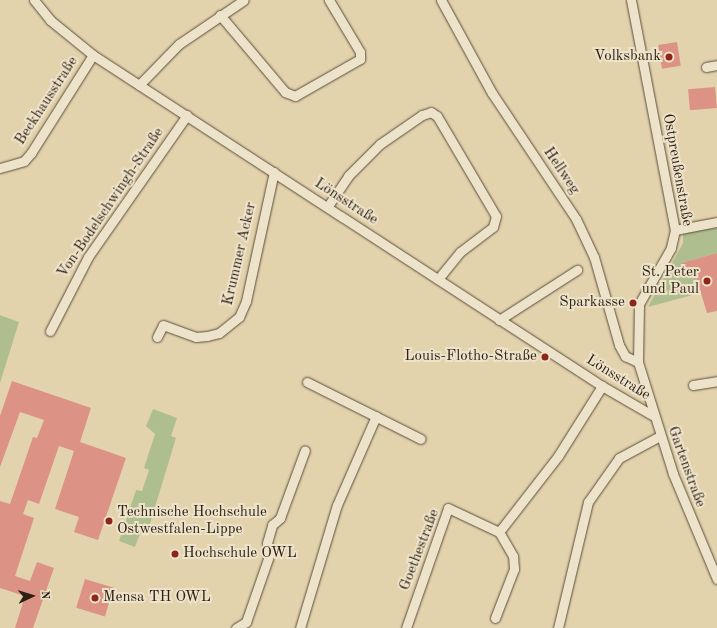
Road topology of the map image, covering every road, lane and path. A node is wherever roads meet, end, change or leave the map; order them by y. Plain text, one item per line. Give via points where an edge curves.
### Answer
1 (34, 0) edge
2 (244, 0) edge
3 (329, 0) edge
4 (441, 0) edge
5 (632, 0) edge
6 (220, 15) junction
7 (93, 55) junction
8 (717, 65) edge
9 (706, 67) dead end
10 (139, 85) junction
11 (187, 115) junction
12 (0, 168) edge
13 (274, 172) junction
14 (328, 206) junction
15 (717, 222) edge
16 (675, 230) junction
17 (577, 270) dead end
18 (438, 279) junction
19 (499, 320) junction
20 (50, 331) dead end
21 (157, 337) dead end
22 (638, 362) junction
23 (717, 381) edge
24 (308, 382) dead end
25 (693, 385) dead end
26 (602, 386) junction
27 (652, 415) junction
28 (376, 416) junction
29 (660, 436) junction
30 (420, 439) dead end
31 (305, 450) dead end
32 (499, 532) junction
33 (717, 579) edge
34 (495, 618) dead end
35 (236, 628) edge
36 (300, 628) edge
37 (406, 628) edge
38 (558, 628) edge

1 - 7 street, Lönsstraße via 50,20
2 - 6 street
3 - 6 street via 360,52 360,59 295,96 285,92
4 - 22 street, Hellweg via 492,93 576,218 594,257 619,345 625,356
5 - 16 street, Ostpreußenstraße
6 - 10 street via 166,55
7 - 10 street, Lönsstraße
7 - 12 street, Beckhausstraße via 31,153 24,161
8 - 9 street
10 - 11 street, Lönsstraße
11 - 13 street, Lönsstraße
11 - 20 street, Von-Bodelschwingh-Straße via 88,257
13 - 14 street, Lönsstraße
13 - 21 street, Krummer Acker via 246,301 239,317 219,333 207,336 196,337 163,325
14 - 18 street, Lönsstraße
14 - 18 street via 348,176 380,144 422,115 431,112 437,116 496,216 493,227 460,252
15 - 16 street
16 - 22 street, Ostpreußenstraße via 670,248 639,304
17 - 19 street
18 - 19 street, Lönsstraße
19 - 26 street, Lönsstraße
22 - 27 street, Gartenstraße
23 - 25 street
24 - 28 street
26 - 27 street, Lönsstraße
26 - 32 street via 558,456
27 - 29 street, Gartenstraße
28 - 30 street
28 - 36 street via 337,505
29 - 33 street, Gartenstraße via 696,536
29 - 38 street via 619,458 588,502
31 - 35 street via 280,518 272,526 267,543 270,552 246,622
32 - 34 street via 513,556 514,569
32 - 37 street, Goethestraße via 448,508

